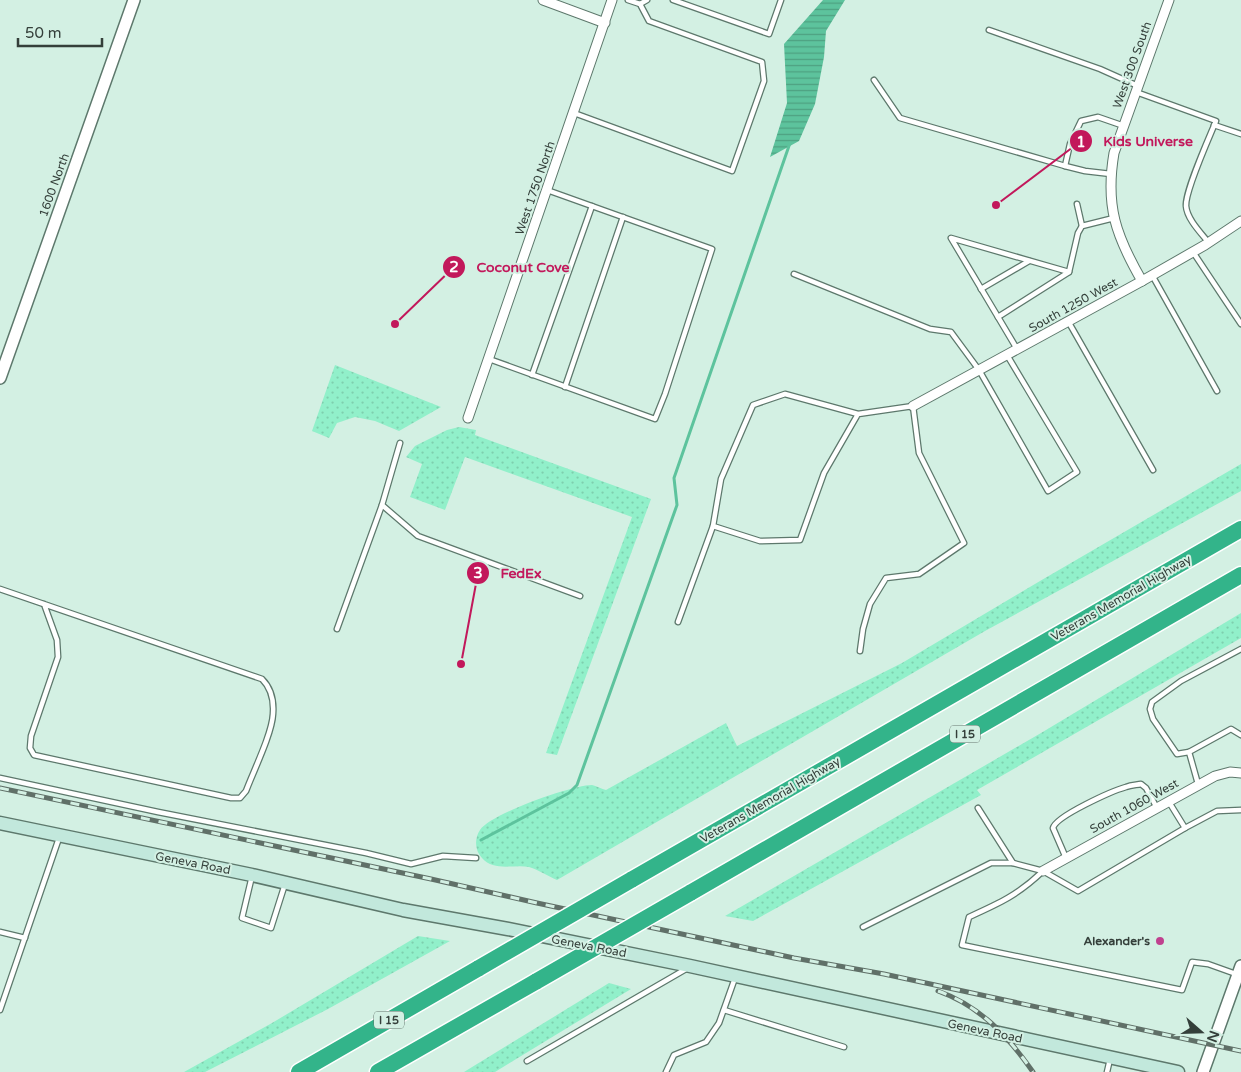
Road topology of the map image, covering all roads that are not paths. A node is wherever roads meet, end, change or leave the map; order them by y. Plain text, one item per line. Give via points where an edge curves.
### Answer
1 (134, 0) edge
2 (543, 0) edge
3 (612, 0) edge
4 (628, 0) edge
5 (647, 0) edge
6 (673, 0) edge
7 (781, 0) edge
8 (1169, 0) edge
9 (640, 4) junction
10 (605, 23) junction
11 (989, 30) dead end
12 (874, 80) dead end
13 (1137, 89) junction
14 (574, 113) junction
15 (1214, 124) junction
16 (1124, 126) junction
17 (1241, 134) edge
18 (1065, 166) junction
19 (1111, 174) junction
20 (547, 190) junction
21 (1078, 204) dead end
22 (592, 206) junction
23 (623, 218) junction
24 (1114, 218) junction
25 (1241, 221) edge
26 (1082, 226) junction
27 (1209, 243) junction
28 (1193, 252) junction
29 (1029, 260) junction
30 (1069, 272) junction
31 (794, 274) dead end
32 (1152, 275) junction
33 (1142, 281) junction
34 (982, 289) junction
35 (998, 317) junction
36 (1068, 321) junction
37 (1241, 324) edge
38 (1017, 349) junction
39 (1006, 355) junction
40 (488, 359) junction
41 (979, 370) junction
42 (532, 375) junction
43 (0, 378) edge
44 (565, 387) junction
45 (1217, 391) dead end
46 (914, 406) junction
47 (858, 414) junction
48 (468, 418) dead end
49 (400, 444) dead end
50 (1153, 470) dead end
51 (382, 505) junction
52 (713, 526) junction
53 (1241, 529) edge
54 (1241, 575) edge
55 (0, 589) edge
56 (580, 596) dead end
57 (44, 604) junction
58 (678, 622) dead end
59 (337, 629) dead end
60 (1241, 648) edge
61 (860, 651) dead end
62 (1241, 735) edge
63 (1189, 752) junction
64 (1241, 773) edge
65 (0, 778) edge
66 (1198, 784) junction
67 (1169, 802) junction
68 (978, 808) dead end
69 (1157, 808) junction
70 (1241, 810) edge
71 (0, 823) edge
72 (1185, 828) junction
73 (59, 836) junction
74 (476, 858) dead end
75 (1066, 858) junction
76 (1013, 863) junction
77 (1043, 870) junction
78 (252, 875) junction
79 (286, 883) junction
80 (863, 927) dead end
81 (0, 932) edge
82 (25, 938) junction
83 (690, 966) junction
84 (1240, 973) edge
85 (735, 976) junction
86 (0, 1010) edge
87 (724, 1010) junction
88 (844, 1047) dead end
89 (1111, 1058) junction
90 (527, 1061) dead end
91 (299, 1072) edge
92 (378, 1072) edge
93 (666, 1072) edge
94 (1107, 1072) edge
95 (1178, 1072) edge
96 (1203, 1072) edge

1 - 43 street, 1600 North
2 - 10 street
3 - 10 street, West 1750 North
4 - 9 lane
5 - 9 lane
6 - 7 lane via 769,34
8 - 13 street, West 300 South
9 - 14 lane via 649,20 762,62 764,81 732,171
10 - 14 street, West 1750 North
11 - 13 lane via 1100,68
12 - 18 lane via 900,118
13 - 15 lane via 1216,121
13 - 16 street, West 300 South
14 - 20 street, West 1750 North
15 - 17 lane
15 - 27 lane via 1186,206
16 - 18 lane via 1098,117 1081,121 1070,144
16 - 19 street, West 300 South
18 - 19 lane
19 - 24 street, West 300 South
20 - 22 lane
20 - 40 street, West 1750 North
21 - 26 lane
22 - 23 lane
22 - 42 lane
23 - 44 lane
23 - 44 lane via 712,250 665,394 655,419
24 - 26 lane
24 - 33 street, West 300 South via 1126,252
25 - 27 street, South 1250 West
26 - 30 lane
27 - 28 street, South 1250 West
28 - 32 street, South 1250 West
28 - 37 lane
29 - 30 lane
29 - 34 lane
29 - 34 lane via 951,238
30 - 35 lane
31 - 41 lane via 930,329 951,332
32 - 33 street, South 1250 West
32 - 45 lane
33 - 36 street, South 1250 West
34 - 35 lane
35 - 38 lane
36 - 38 street, South 1250 West
36 - 50 lane
38 - 39 street, South 1250 West
39 - 41 street, South 1250 West
39 - 41 lane via 1077,472 1048,491
40 - 42 lane
40 - 48 street, West 1750 North
41 - 46 street, South 1250 West
42 - 44 lane
46 - 47 lane
46 - 61 lane via 919,453 964,543 919,574 886,578 870,604
47 - 52 lane via 824,474 800,540 760,541
47 - 52 lane via 786,394 753,405 721,480
49 - 51 lane
51 - 56 lane via 418,536
51 - 59 lane
52 - 58 lane
53 - 91 highway, Veterans Memorial Highway / I 15, bridge
54 - 92 highway, I 15, bridge
55 - 57 lane
57 - 57 lane via 262,678 269,687 274,715 246,791 240,798 34,754 30,748 31,736 58,658 57,640
60 - 63 lane via 1152,702 1153,719 1177,754
62 - 63 lane via 1230,729
63 - 66 lane
64 - 66 street, South 1060 West via 1230,772
65 - 74 lane via 411,864 443,856
66 - 67 street, South 1060 West
67 - 69 street, South 1060 West
67 - 72 lane
68 - 76 lane
69 - 75 street, South 1060 West
69 - 75 lane via 1141,784 1126,787 1068,813 1053,828
70 - 72 lane via 1217,811
71 - 73 main road, Geneva Road
72 - 77 lane via 1078,891
73 - 78 main road, Geneva Road
73 - 82 lane
75 - 77 street, South 1060 West
76 - 77 lane
76 - 80 lane via 991,863
77 - 84 lane via 1006,900 969,916 962,945 1182,990 1192,962
78 - 79 main road, Geneva Road
78 - 79 lane via 242,918 271,928
79 - 83 main road, Geneva Road via 403,910
81 - 82 lane
82 - 86 lane
83 - 85 main road, Geneva Road
83 - 90 lane
84 - 96 street
85 - 87 lane
85 - 89 main road, Geneva Road
87 - 88 lane
87 - 93 lane via 706,1042 674,1055
89 - 94 lane
89 - 95 main road, Geneva Road

